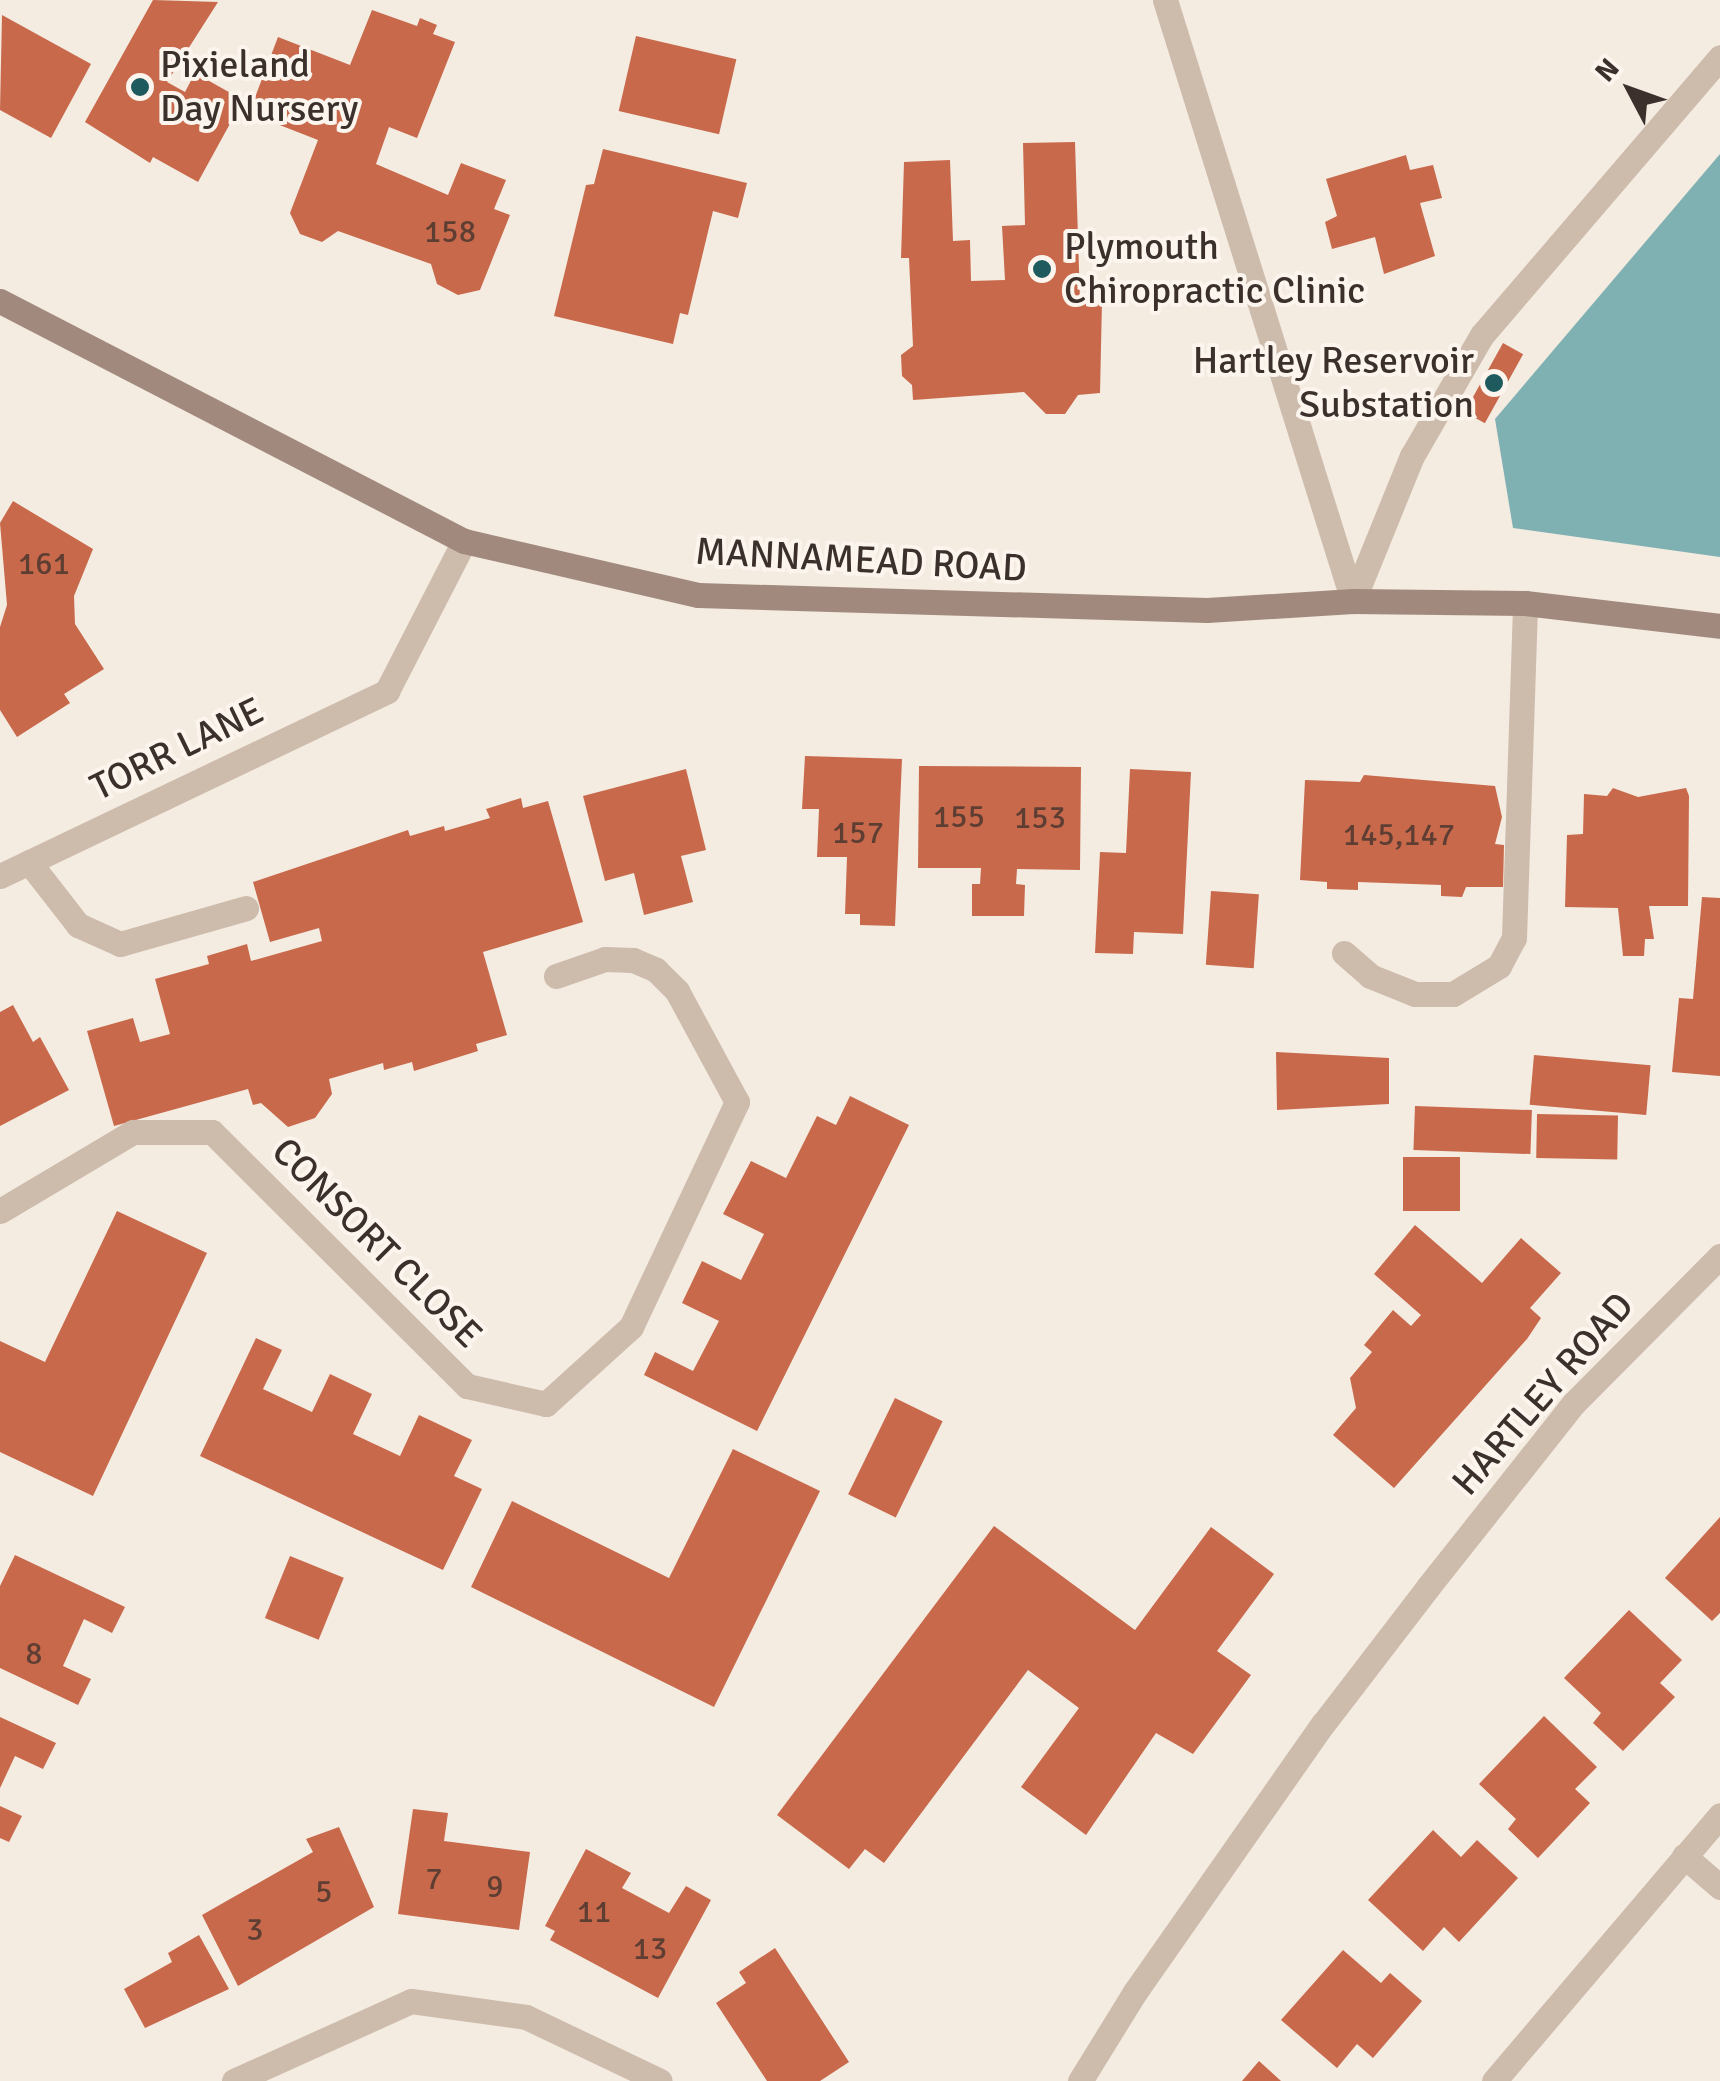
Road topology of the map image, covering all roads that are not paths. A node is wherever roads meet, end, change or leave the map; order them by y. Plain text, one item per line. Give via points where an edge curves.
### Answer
1 (1165, 0) edge
2 (1720, 58) edge
3 (0, 301) edge
4 (464, 541) junction
5 (1353, 601) junction
6 (1525, 603) junction
7 (1720, 626) edge
8 (29, 862) junction
9 (0, 876) edge
10 (246, 908) dead end
11 (1344, 953) dead end
12 (556, 976) dead end
13 (0, 1211) edge
14 (1720, 1256) edge
15 (1720, 1815) edge
16 (1684, 1856) junction
17 (1720, 1887) edge
18 (234, 2081) edge
19 (660, 2081) edge
20 (1080, 2081) edge
21 (1494, 2081) edge

1 - 5 street
2 - 5 street via 1482,334 1412,456
3 - 4 main road, MANNAMEAD ROAD
4 - 5 main road, MANNAMEAD ROAD via 698,595 1207,610
4 - 8 street, TORR LANE via 388,691
5 - 6 main road, MANNAMEAD ROAD
6 - 7 main road, MANNAMEAD ROAD
6 - 11 street via 1514,938 1500,966 1453,994 1415,994 1370,976
8 - 9 street, TORR LANE
8 - 10 street via 78,925 108,941 144,939
12 - 13 street, CONSORT CLOSE via 605,959 656,970 676,991 737,1102 632,1327 546,1404 467,1386 212,1132 133,1132
14 - 20 street, HARTLEY ROAD via 1574,1403 1428,1587 1312,1740
15 - 16 street
16 - 17 street
16 - 21 street
18 - 19 street via 411,2001 526,2016

